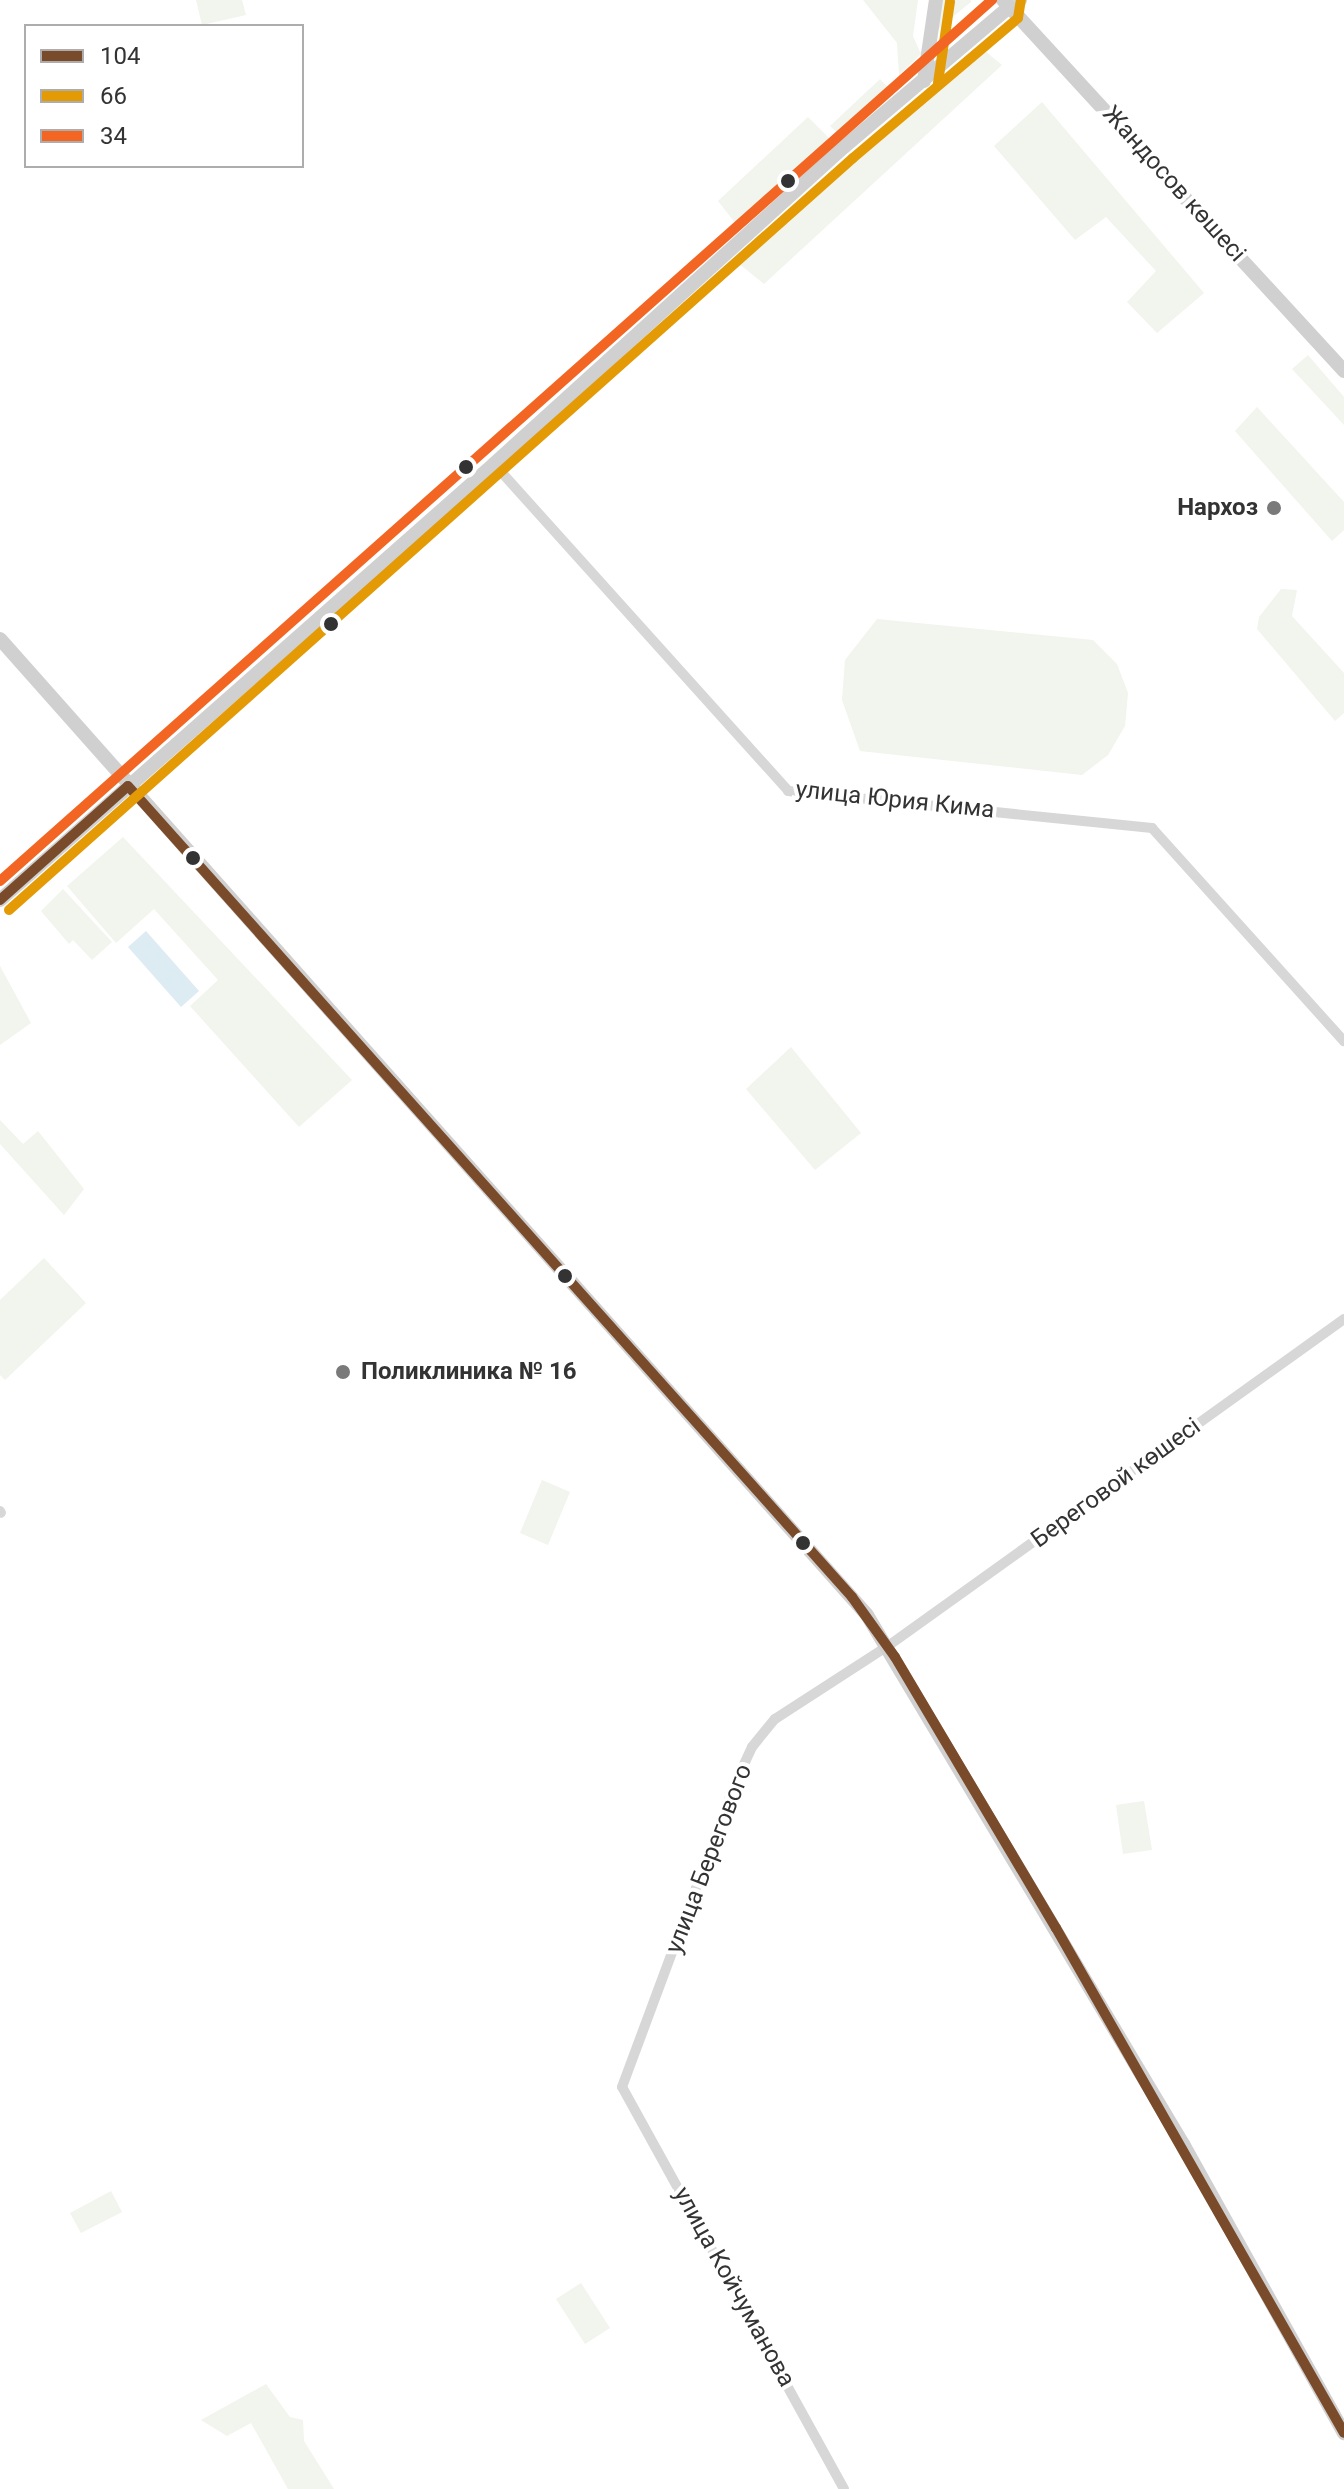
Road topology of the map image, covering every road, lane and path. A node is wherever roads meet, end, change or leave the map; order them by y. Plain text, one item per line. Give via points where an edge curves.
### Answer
1 (936, 0) edge
2 (1012, 2) edge
3 (924, 81) junction
4 (1344, 371) edge
5 (494, 464) junction
6 (0, 639) edge
7 (128, 786) junction
8 (0, 900) edge
9 (1344, 1041) edge
10 (1344, 1319) edge
11 (888, 1646) junction
12 (622, 2087) joint
13 (1344, 2433) edge
14 (844, 2489) edge

1 - 3 main road
2 - 3 main road
2 - 4 main road, Жандосов көшесі
3 - 5 main road
5 - 7 main road
5 - 9 street, улица Юрия Кима via 788,791 1152,828
6 - 7 main road
7 - 8 main road
7 - 11 main road via 852,1597
10 - 11 street, Береговой көшесі
11 - 12 street, улица Берегового via 789,1708 752,1747
11 - 13 main road
12 - 14 street, улица Койчуманова

